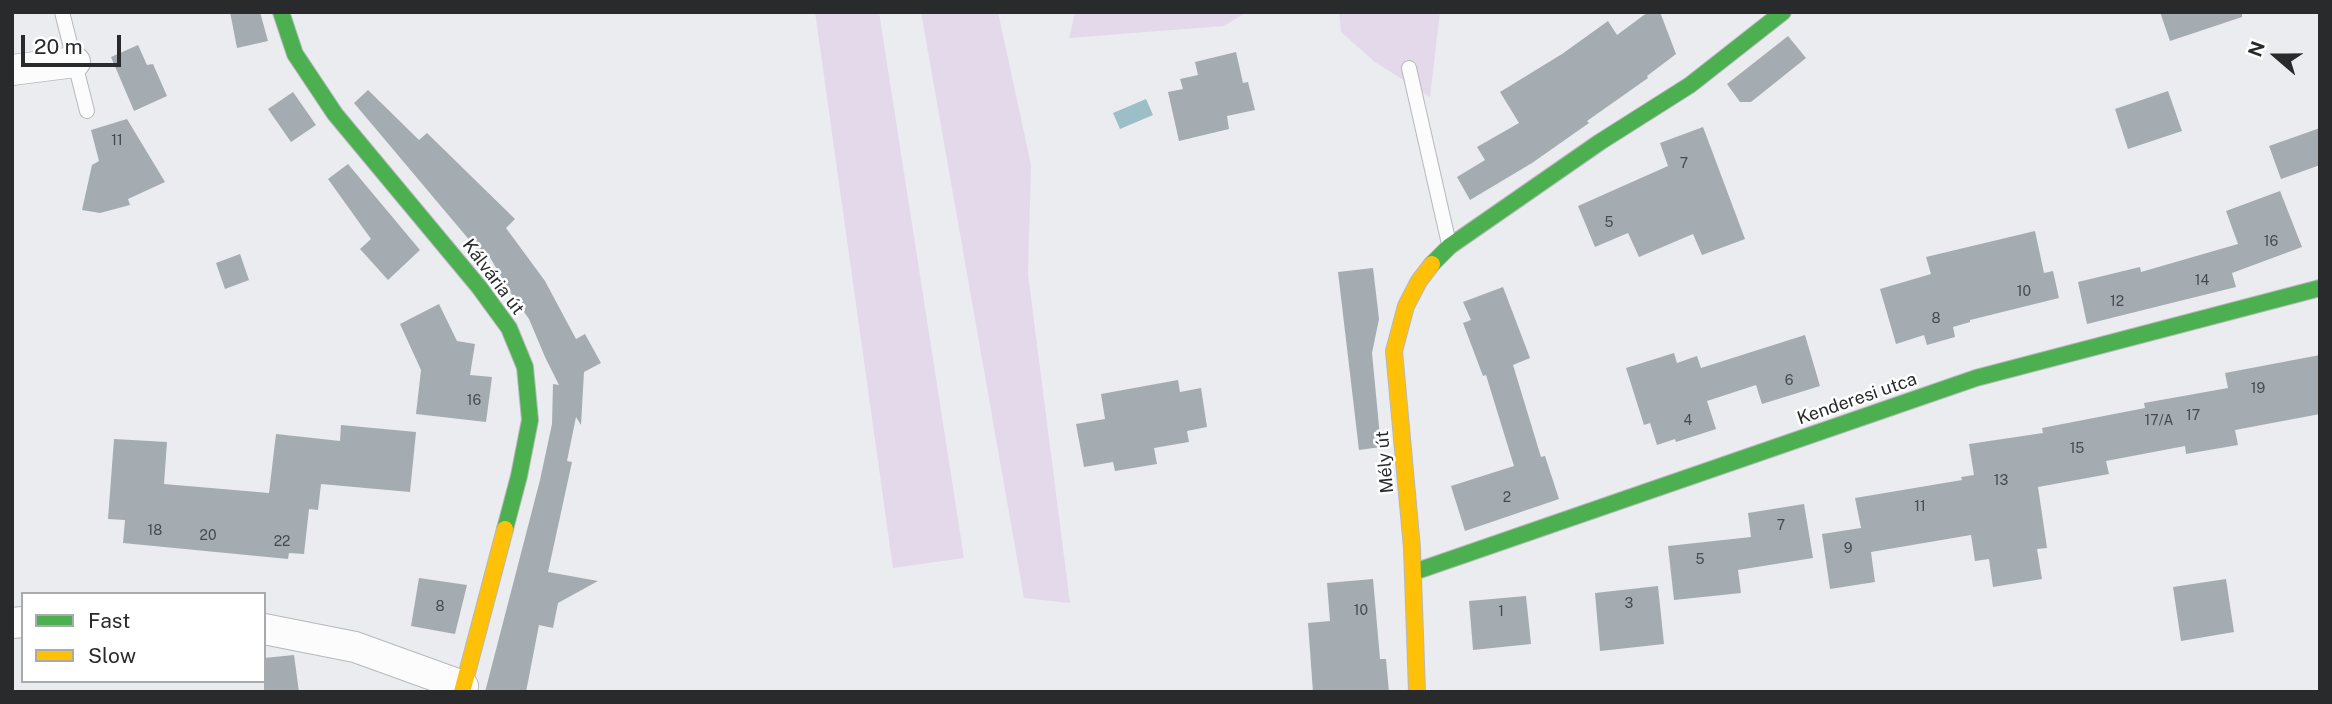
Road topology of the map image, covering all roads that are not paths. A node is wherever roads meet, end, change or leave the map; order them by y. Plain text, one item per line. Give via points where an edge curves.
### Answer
1 (62, 12) edge
2 (281, 12) edge
3 (1783, 12) edge
4 (75, 62) junction
5 (1409, 68) dead end
6 (12, 70) edge
7 (86, 111) dead end
8 (1450, 246) junction
9 (2320, 288) edge
10 (1414, 572) junction
11 (266, 629) edge
12 (463, 689) edge
13 (1417, 692) edge

1 - 4 lane
2 - 12 street, Kálvária út via 295,54 335,114 479,286 509,328 525,367 530,420
3 - 8 street, Mély út via 1690,85
4 - 6 street
4 - 7 lane
5 - 8 lane
8 - 10 street, Mély út via 1431,262 1406,301 1394,351
9 - 10 street, Kenderesi utca via 1976,378
10 - 13 street, Mély út
11 - 12 street via 355,647

